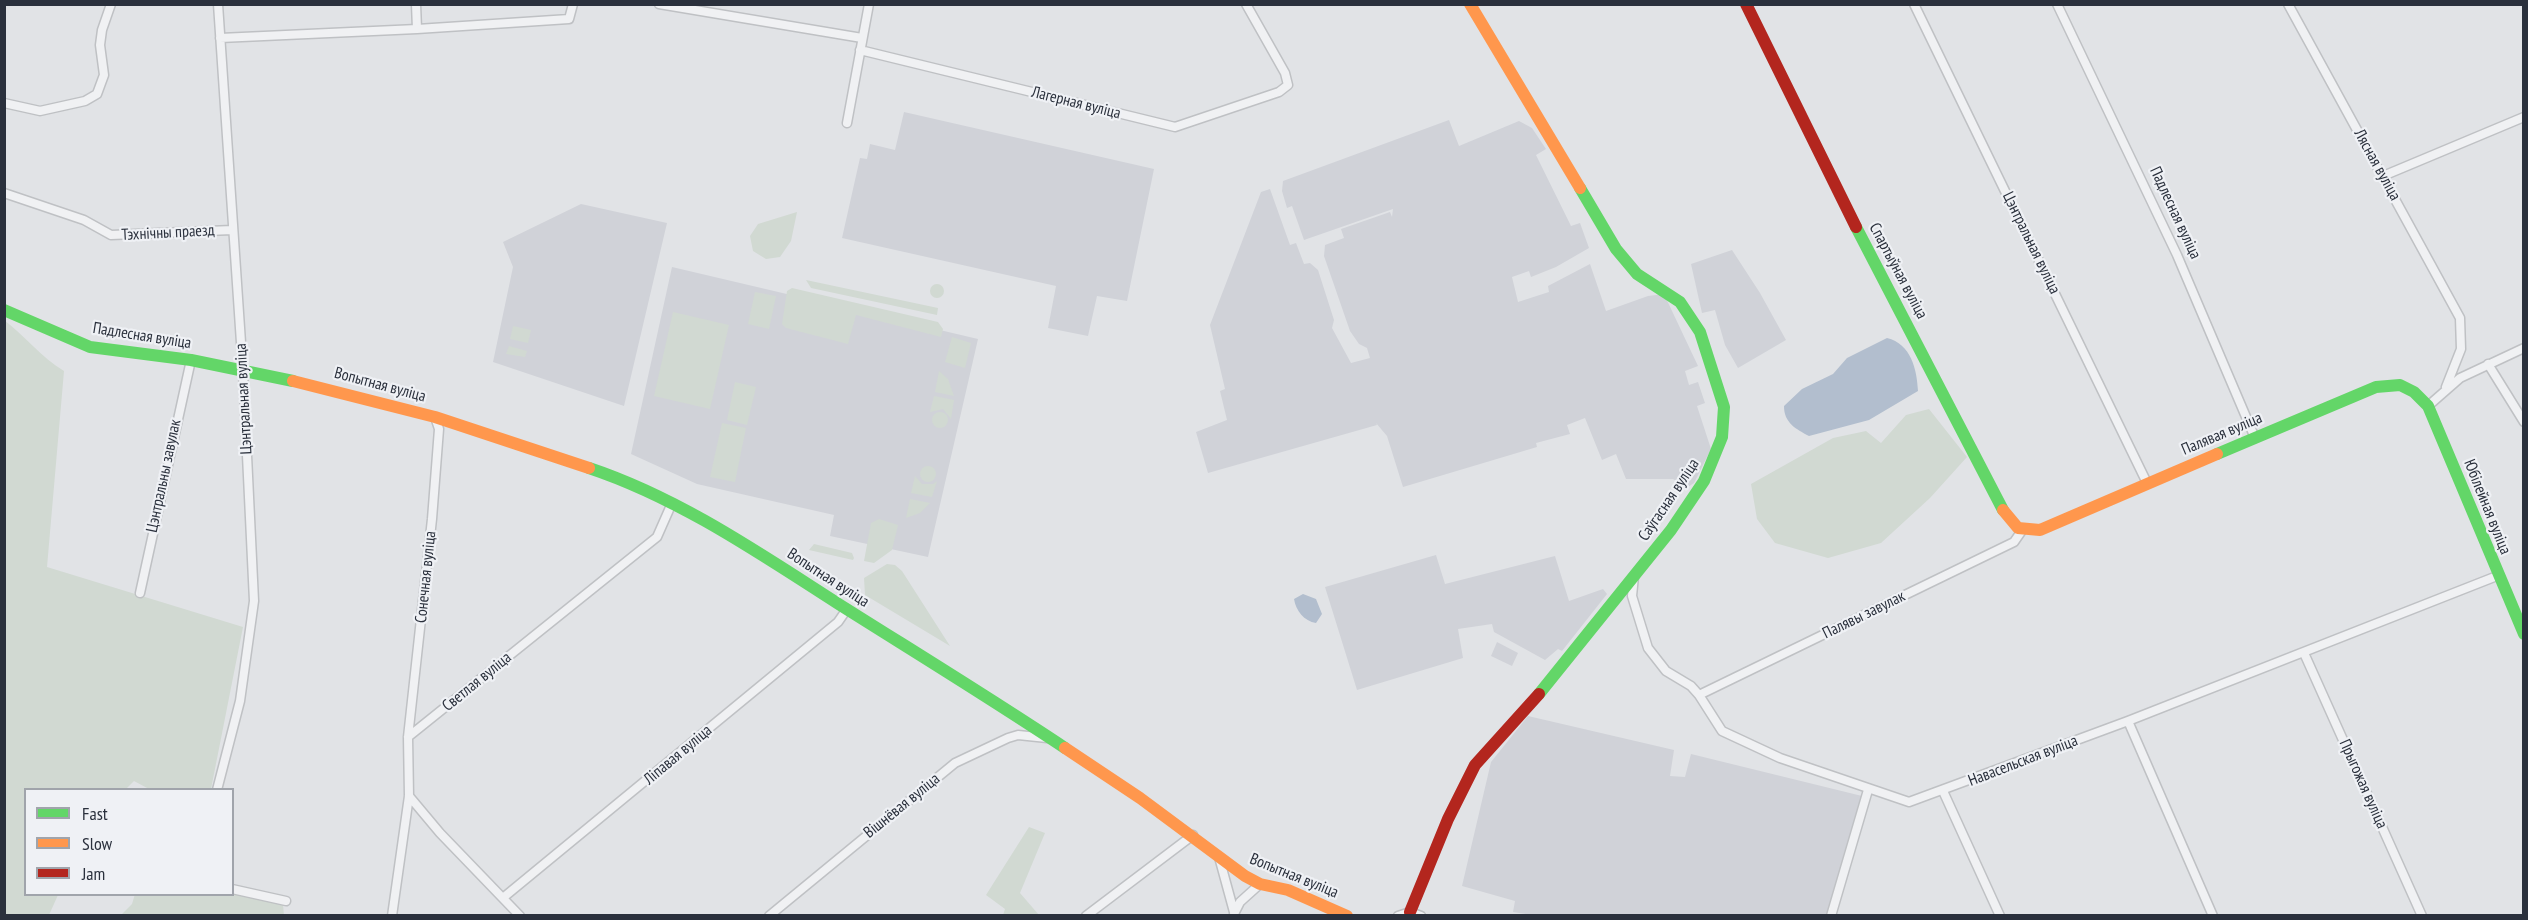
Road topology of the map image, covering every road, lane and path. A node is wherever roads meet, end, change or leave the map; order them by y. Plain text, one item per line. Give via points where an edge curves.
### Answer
1 (111, 4) edge
2 (218, 4) edge
3 (416, 4) edge
4 (573, 4) edge
5 (659, 4) edge
6 (869, 4) edge
7 (1246, 4) edge
8 (1470, 4) edge
9 (1746, 4) edge
10 (1914, 4) edge
11 (2057, 4) edge
12 (2288, 4) edge
13 (417, 29) junction
14 (220, 38) junction
15 (862, 38) junction
16 (860, 50) junction
17 (4, 103) edge
18 (2523, 117) edge
19 (846, 123) dead end
20 (2383, 176) junction
21 (4, 192) edge
22 (232, 230) junction
23 (4, 310) edge
24 (2523, 348) edge
25 (191, 360) junction
26 (2488, 364) junction
27 (243, 372) junction
28 (2446, 387) junction
29 (2417, 394) joint
30 (2428, 406) junction
31 (435, 417) junction
32 (2523, 422) edge
33 (2255, 438) junction
34 (2147, 483) junction
35 (672, 503) junction
36 (2023, 530) junction
37 (1634, 576) junction
38 (2498, 576) junction
39 (140, 593) dead end
40 (847, 609) junction
41 (2523, 634) edge
42 (2304, 653) junction
43 (1699, 695) junction
44 (2128, 721) junction
45 (408, 738) junction
46 (1051, 739) junction
47 (217, 788) edge
48 (1868, 790) junction
49 (1943, 791) junction
50 (409, 796) junction
51 (1193, 835) junction
52 (1218, 855) junction
53 (1260, 884) junction
54 (234, 889) edge
55 (504, 897) junction
56 (286, 901) dead end
57 (1234, 914) edge
58 (1410, 914) edge
59 (392, 915) edge
60 (520, 915) edge
61 (769, 915) edge
62 (1086, 915) edge
63 (1347, 915) edge
64 (1831, 915) edge
65 (2000, 915) edge
66 (2212, 915) edge
67 (2422, 915) edge

1 - 17 street via 100,45 104,75 97,94 85,101 40,111
2 - 14 street, Цэнтральная вуліца
3 - 13 street
4 - 13 street via 569,19
5 - 15 street
6 - 15 street
7 - 16 street, Лагерная вуліца via 1288,84 1279,92 1175,127
8 - 37 street, Саўгасная вуліца via 1616,249 1637,274 1673,295 1691,316 1706,345 1721,392 1723,430 1712,466 1677,523
9 - 36 street, Спартыўная вуліца via 1837,190 2004,511
10 - 34 street, Цэнтральная вуліца
11 - 33 street, Падлесная вуліца via 2177,255
12 - 20 street, Лясная вуліца
13 - 14 street
14 - 22 street, Цэнтральная вуліца
15 - 16 street
16 - 19 street
18 - 20 street
20 - 28 street, Лясная вуліца via 2455,307 2462,327 2460,349
21 - 22 street, Тэхнічны праезд via 84,220 111,235
22 - 27 street, Цэнтральная вуліца
23 - 25 street, Падлесная вуліца via 90,347
24 - 26 street
25 - 27 street, Падлесная вуліца
25 - 39 street, Цэнтральны завулак
26 - 28 street
26 - 32 street
27 - 31 street, Вопытная вуліца via 345,392
27 - 47 street, Цэнтральная вуліца via 254,609 240,701
28 - 30 street
29 - 30 street, Юбілейная вуліца
29 - 33 street, Палявая вуліца via 2397,383 2386,383
30 - 38 street, Юбілейная вуліца
31 - 35 street, Вопытная вуліца via 616,477
31 - 45 street, Сонечная вуліца via 439,429 432,519
33 - 34 street, Палявая вуліца
34 - 36 street, Палявая вуліца via 2040,530
35 - 40 street, Вопытная вуліца
35 - 45 street, Светлая вуліца via 657,537
36 - 43 street, Палявы завулак via 2014,543
37 - 43 street, Навасельская вуліца via 1632,596 1648,648 1666,671
37 - 58 street, Саўгасная вуліца via 1556,675 1475,765
38 - 41 street, Юбілейная вуліца
38 - 42 street, Навасельская вуліца
40 - 46 street, Вопытная вуліца
40 - 55 street, Ліпавая вуліца via 838,622
42 - 44 street, Навасельская вуліца
42 - 67 street, Прыгожая вуліца
43 - 48 street, Навасельская вуліца via 1722,731 1780,758
44 - 49 street, Навасельская вуліца
44 - 66 street
45 - 50 street
46 - 51 street, Вопытная вуліца
46 - 61 street, Вішнёвая вуліца via 1008,738 955,763
48 - 49 street, Навасельская вуліца via 1909,802
48 - 64 street
49 - 65 street
50 - 55 street
50 - 59 street
51 - 52 street, Вопытная вуліца
51 - 62 street
52 - 53 street, Вопытная вуліца
52 - 57 street
53 - 57 street via 1240,902
53 - 63 street, Вопытная вуліца via 1288,890
54 - 56 street
55 - 60 street

